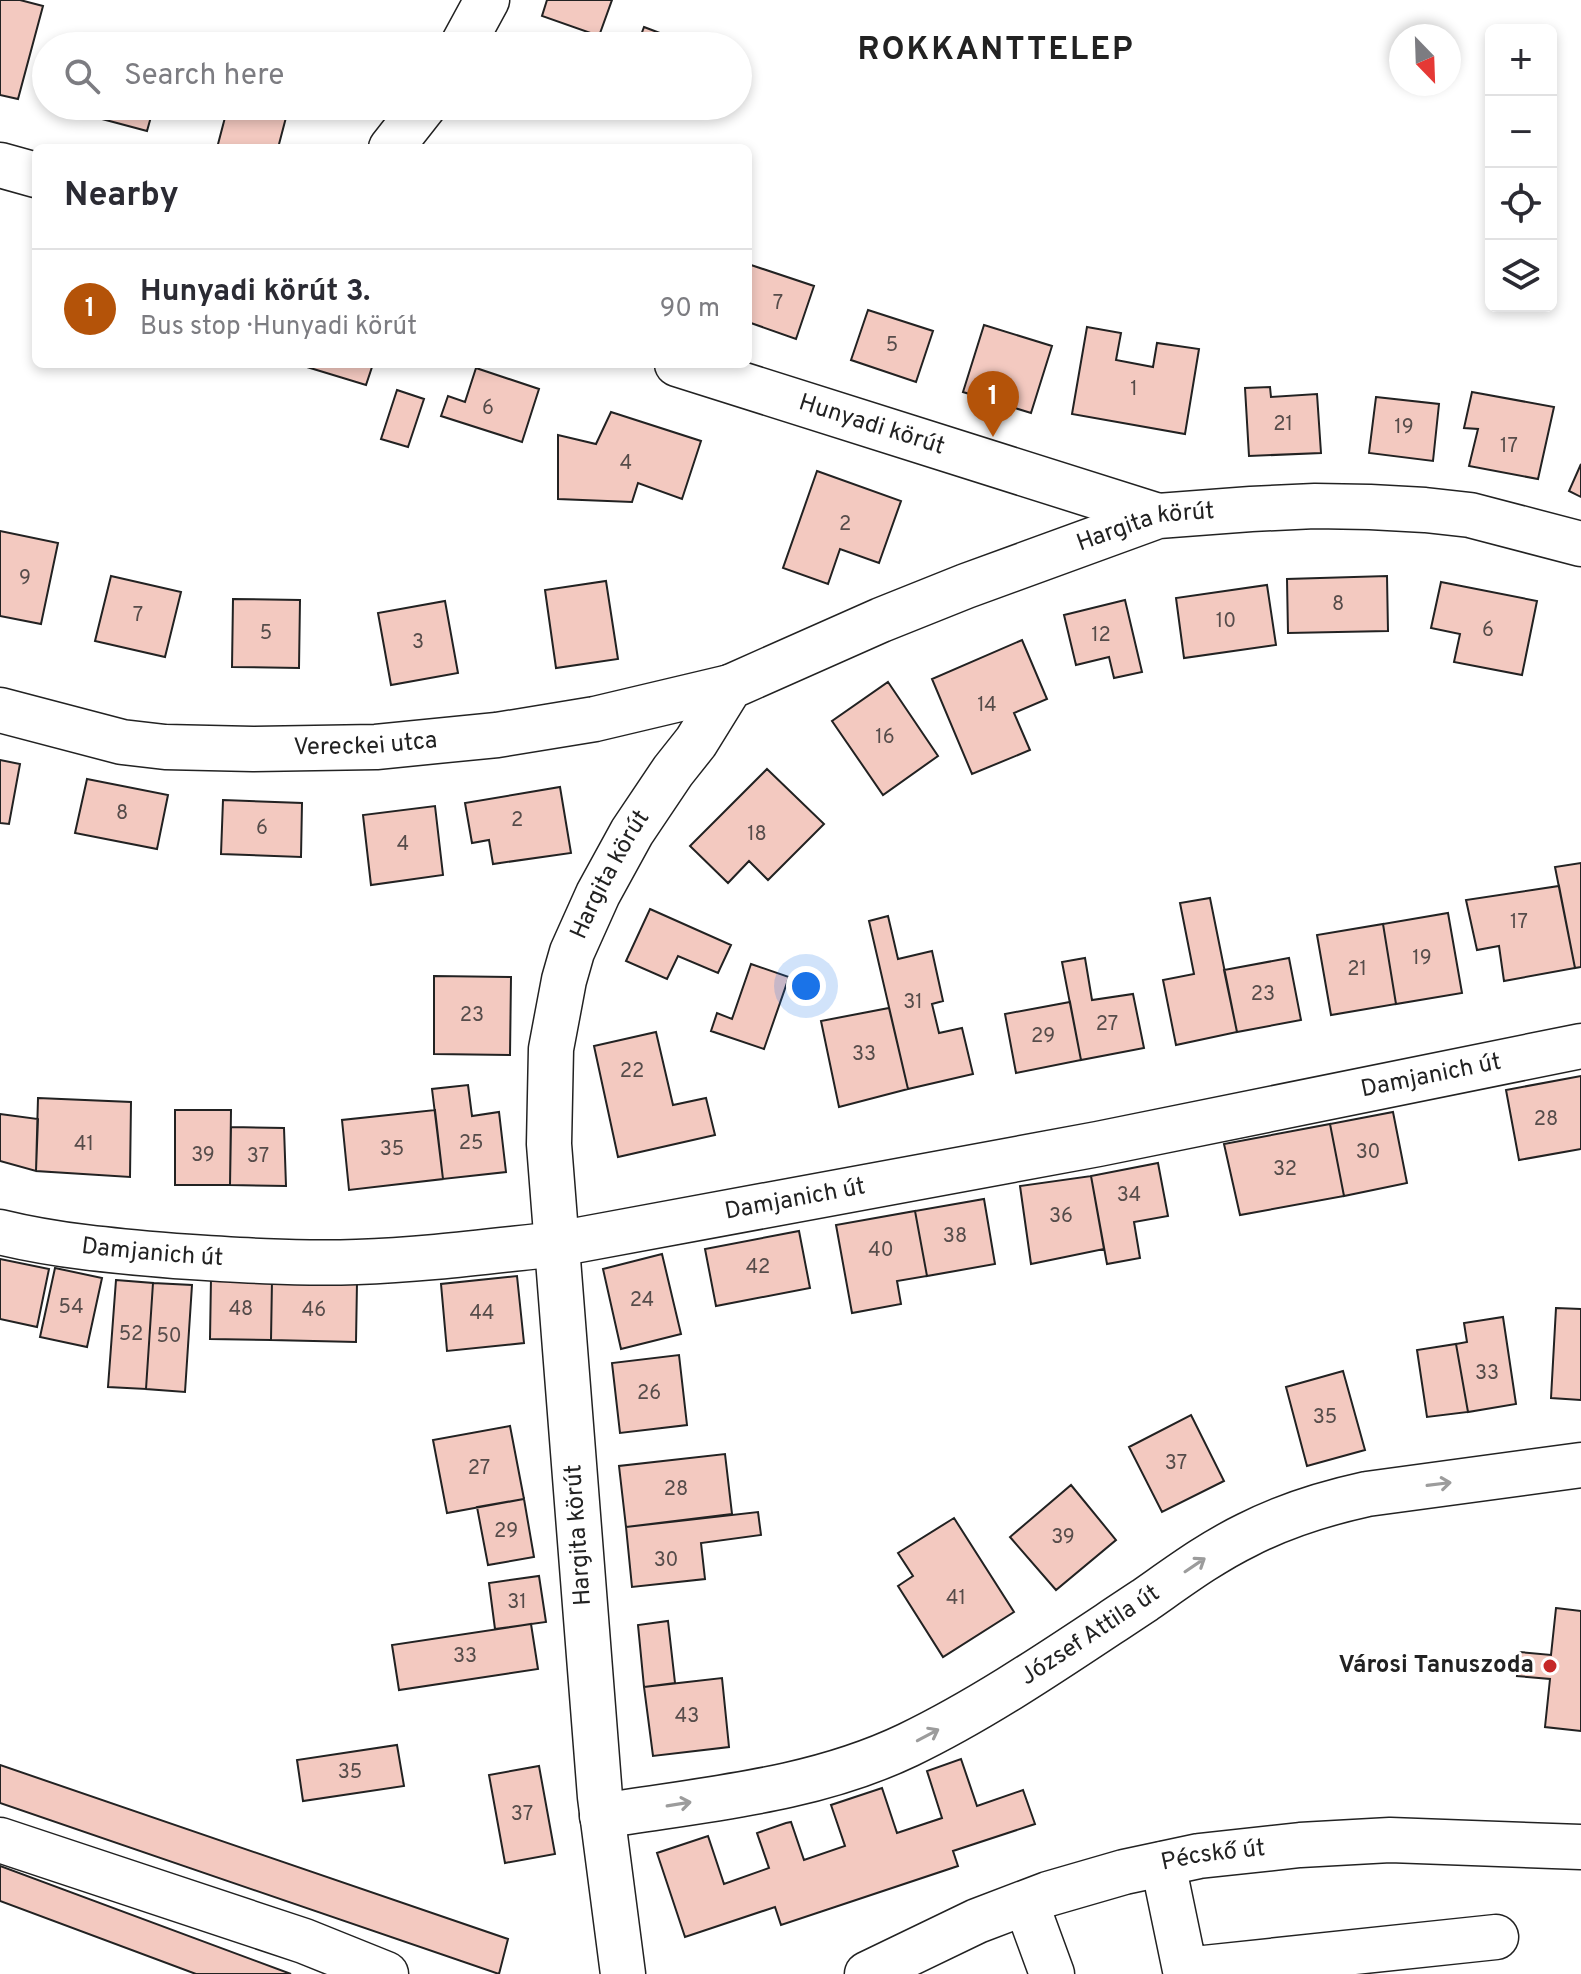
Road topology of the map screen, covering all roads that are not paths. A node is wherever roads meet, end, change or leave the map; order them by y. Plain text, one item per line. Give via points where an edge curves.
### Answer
1 (487, 0) edge
2 (470, 32) edge
3 (413, 120) edge
4 (394, 144) edge
5 (0, 165) edge
6 (32, 174) edge
7 (690, 368) edge
8 (1158, 516) junction
9 (1581, 544) edge
10 (730, 687) junction
11 (0, 710) edge
12 (1581, 1046) edge
13 (0, 1232) edge
14 (557, 1244) junction
15 (1581, 1465) edge
16 (602, 1816) junction
17 (0, 1840) edge
18 (1581, 1847) edge
19 (1163, 1864) junction
20 (1026, 1903) junction
21 (1496, 1937) dead end
22 (386, 1974) edge
23 (623, 1974) edge
24 (867, 1974) edge
25 (1052, 1974) edge

1 - 2 street
3 - 4 street
5 - 6 street
7 - 8 street, Hunyadi körút
8 - 9 street, Hargita körút via 1315,506 1397,508 1470,515
8 - 10 street, Hargita körút via 966,586
10 - 11 street, Vereckei utca via 486,736 316,749 165,747 111,740
10 - 14 street, Hargita körút via 632,832 572,952 551,1049 549,1144
12 - 14 street, Damjanich út via 1098,1144
13 - 14 street, Damjanich út via 136,1253 312,1262
14 - 16 street, Hargita körút
16 -> 15 street, József Attila út via 751,1793 859,1766 945,1726 1202,1560 1289,1517 1367,1494
16 - 23 street, Hargita körút
17 - 22 street via 304,1941
18 - 19 street, Pécskő út via 1390,1840 1271,1848
19 - 20 street, Pécskő út
19 - 21 street via 1185,1970
20 - 24 street, Pécskő út
20 - 25 street

